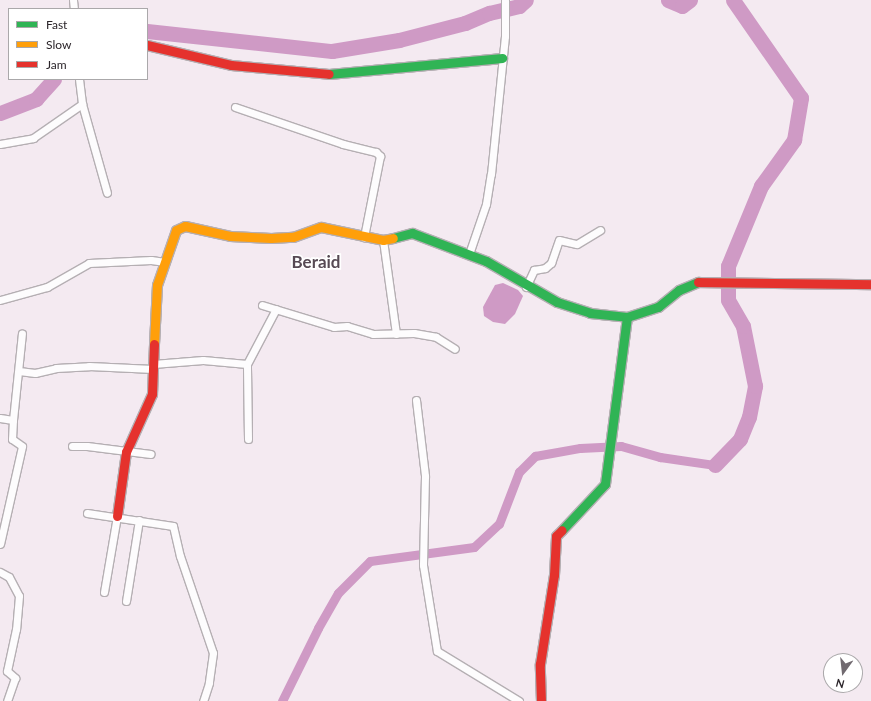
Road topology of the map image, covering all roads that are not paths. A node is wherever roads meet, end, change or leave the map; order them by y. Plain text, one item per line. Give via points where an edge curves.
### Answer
1 (505, 0) edge
2 (148, 45) edge
3 (502, 58) junction
4 (79, 80) edge
5 (82, 104) junction
6 (235, 107) dead end
7 (0, 144) edge
8 (107, 193) dead end
9 (600, 230) dead end
10 (364, 237) junction
11 (383, 240) junction
12 (469, 254) junction
13 (165, 262) junction
14 (871, 284) edge
15 (526, 287) junction
16 (0, 300) edge
17 (262, 305) dead end
18 (276, 309) junction
19 (627, 317) junction
20 (22, 333) dead end
21 (396, 334) junction
22 (455, 348) dead end
23 (247, 364) junction
24 (153, 366) junction
25 (19, 371) junction
26 (416, 400) dead end
27 (0, 418) edge
28 (13, 420) junction
29 (248, 439) dead end
30 (72, 446) dead end
31 (126, 452) junction
32 (151, 454) dead end
33 (87, 513) dead end
34 (117, 516) junction
35 (139, 520) junction
36 (0, 544) edge
37 (0, 572) edge
38 (104, 592) dead end
39 (126, 601) dead end
40 (7, 701) edge
41 (203, 701) edge
42 (519, 701) edge
43 (541, 701) edge

1 - 3 street
2 - 3 street via 232,65 320,75
3 - 12 street via 488,189
4 - 5 street
5 - 7 street via 33,138
5 - 8 street
6 - 10 street via 343,144 376,152 380,156
9 - 15 street via 577,244 559,240 551,263 545,268 534,270
10 - 11 street
10 - 13 street via 321,226 293,237 271,238 230,236 185,226 176,230
11 - 12 street via 412,233
11 - 21 street
12 - 15 street
13 - 16 street via 151,260 89,263 47,287
13 - 24 street via 157,285
14 - 19 street via 698,282 678,290 658,307
15 - 19 street via 557,302 590,313
17 - 18 street
18 - 21 street via 334,327 347,326 372,334
18 - 23 street
19 - 43 street via 605,484 556,536 554,575 540,664
20 - 25 street
21 - 22 street via 414,333 436,337
23 - 24 street via 204,360
23 - 29 street
24 - 25 street via 89,366 56,368 35,373
24 - 31 street via 152,394
25 - 28 street
26 - 42 street via 425,476 423,565 437,651
27 - 28 street
28 - 36 street via 12,439 22,446
30 - 31 street
31 - 32 street
31 - 34 street
33 - 34 street
34 - 35 street
34 - 38 street
35 - 39 street
35 - 41 street via 173,526 180,556 213,654 209,683
37 - 40 street via 9,576 19,596 16,629 7,671 15,678

